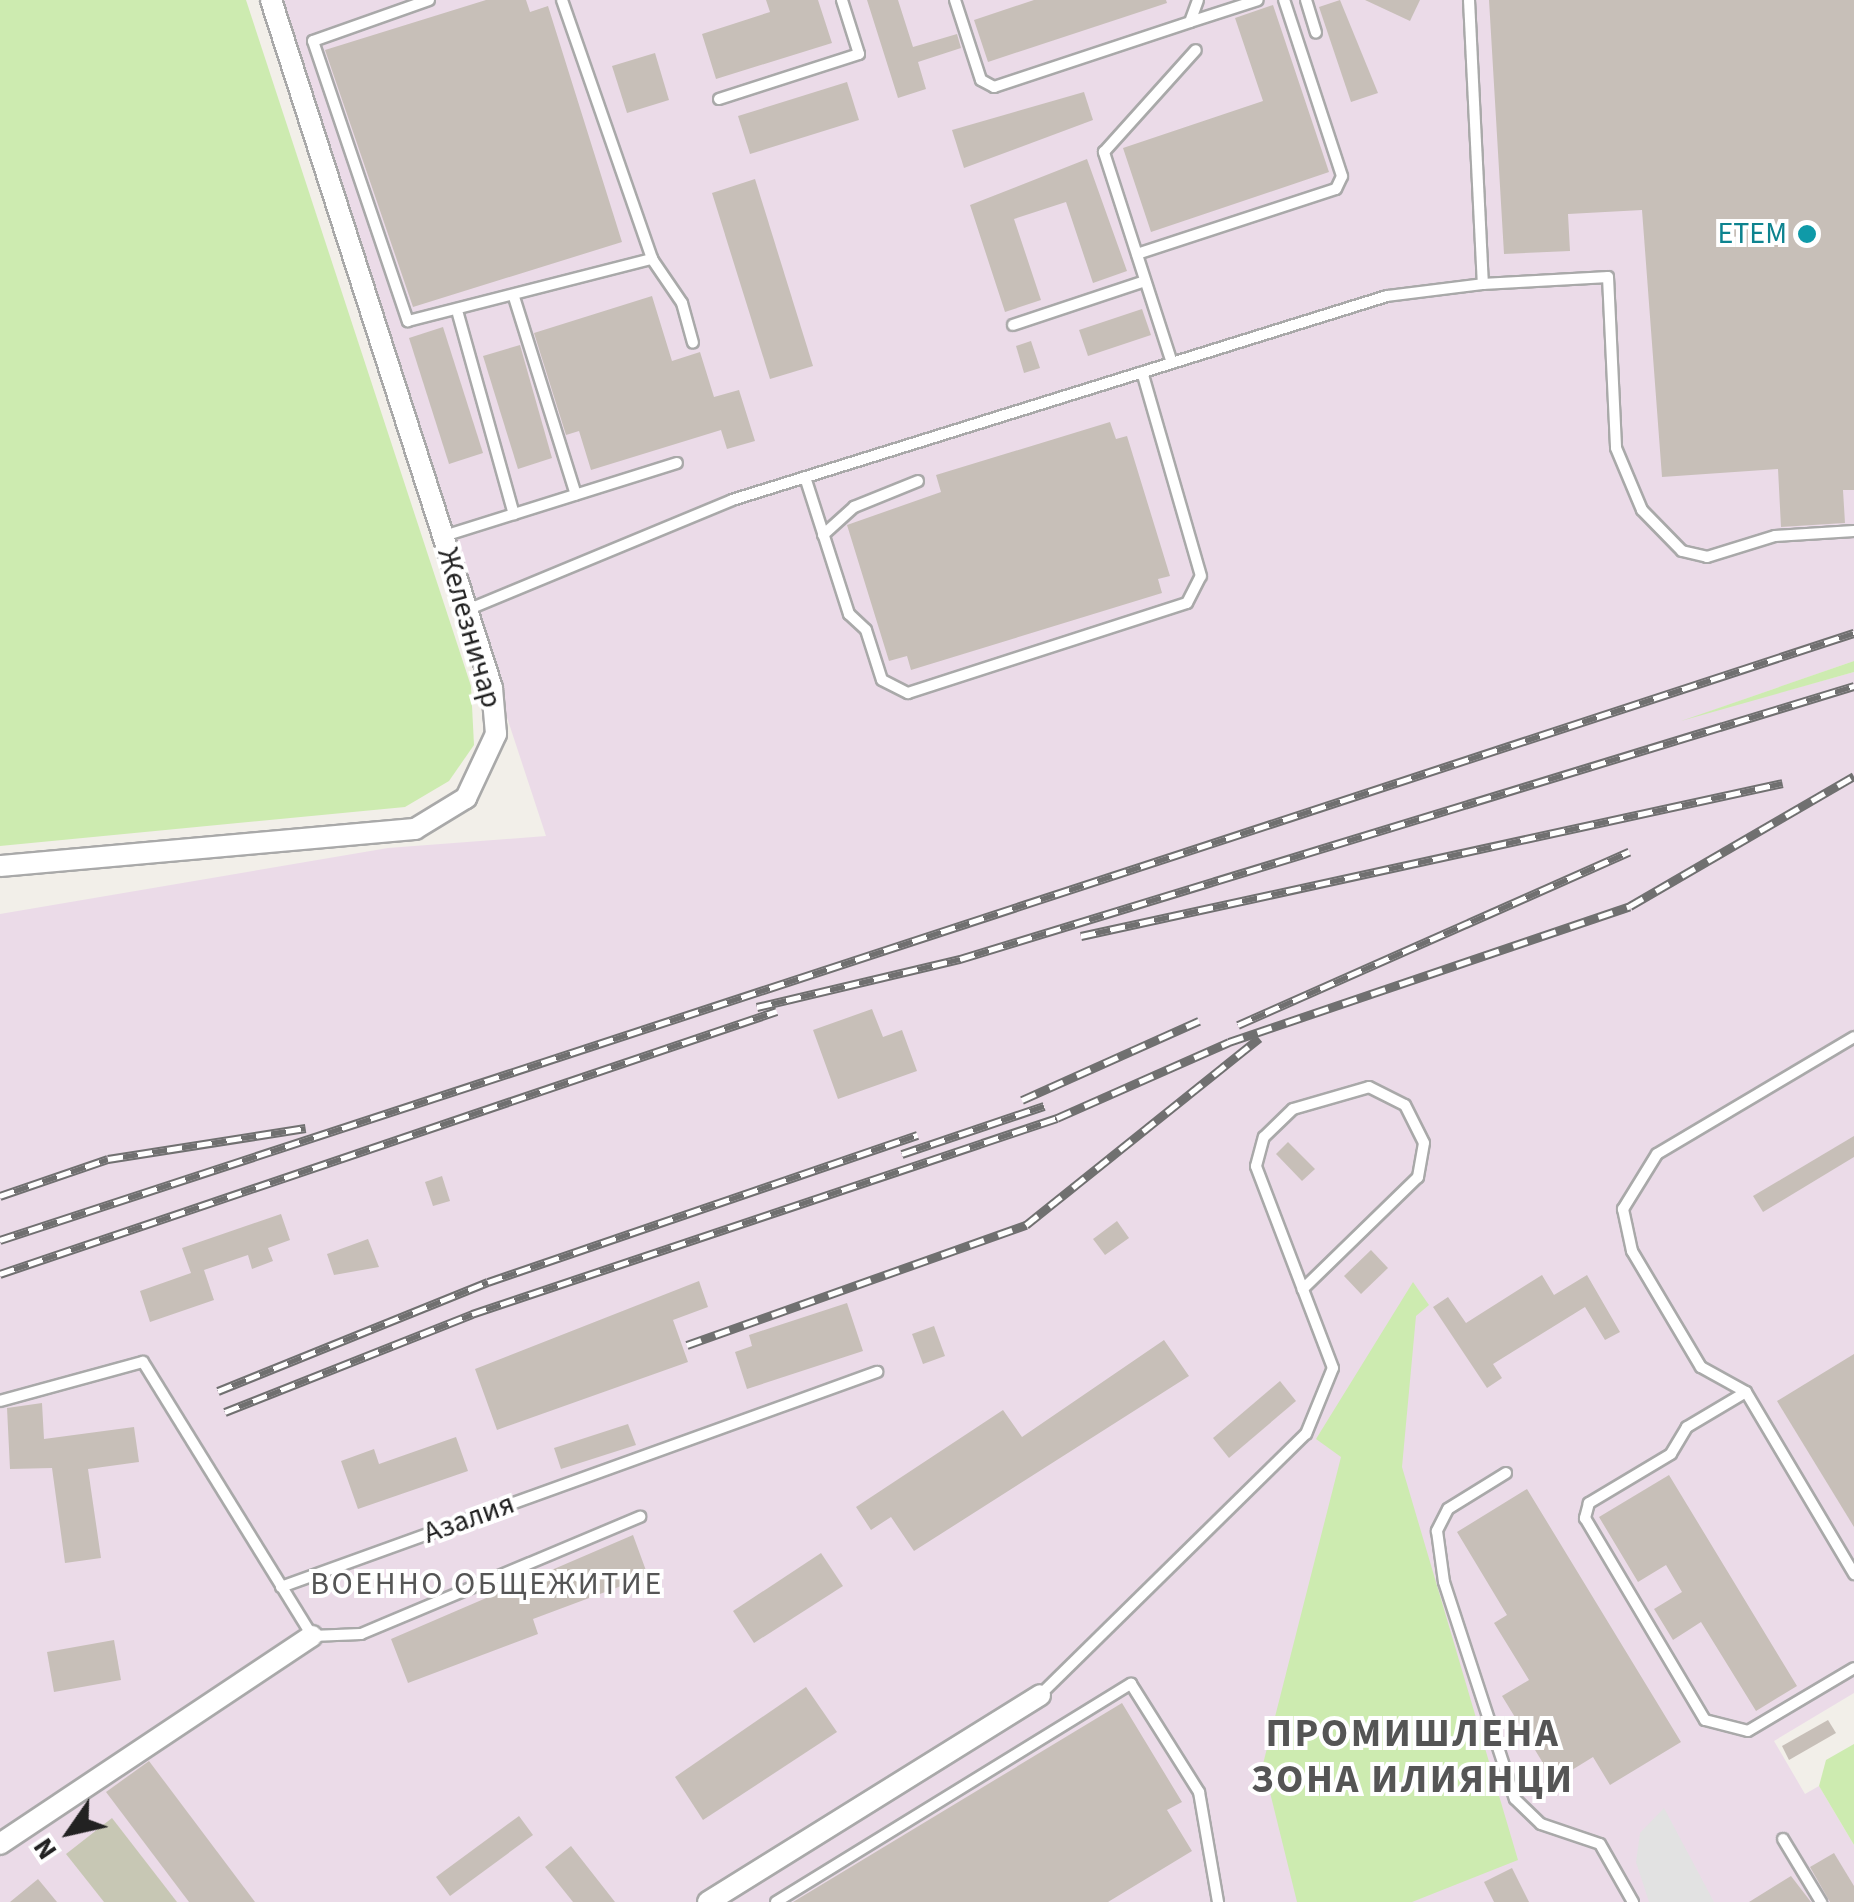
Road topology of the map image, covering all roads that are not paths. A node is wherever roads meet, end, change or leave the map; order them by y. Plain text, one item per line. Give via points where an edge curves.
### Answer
1 (271, 0) edge
2 (429, 0) edge
3 (562, 0) edge
4 (842, 0) edge
5 (955, 0) edge
6 (1198, 0) edge
7 (1258, 0) edge
8 (1284, 0) edge
9 (1306, 0) edge
10 (1469, 0) edge
11 (1190, 22) junction
12 (1316, 33) dead end
13 (1196, 50) dead end
14 (719, 99) dead end
15 (1137, 254) junction
16 (652, 260) junction
17 (1145, 281) junction
18 (1483, 284) junction
19 (514, 297) junction
20 (458, 314) junction
21 (1013, 324) dead end
22 (693, 343) dead end
23 (1172, 363) junction
24 (1142, 372) junction
25 (677, 463) dead end
26 (804, 478) junction
27 (918, 481) dead end
28 (576, 495) junction
29 (514, 514) junction
30 (1854, 531) edge
31 (823, 534) junction
32 (443, 536) junction
33 (467, 610) junction
34 (0, 866) edge
35 (1854, 1037) edge
36 (1303, 1289) junction
37 (877, 1372) dead end
38 (1746, 1392) junction
39 (0, 1401) edge
40 (1506, 1472) dead end
41 (640, 1517) dead end
42 (1854, 1574) edge
43 (281, 1587) junction
44 (312, 1636) junction
45 (1854, 1668) edge
46 (1040, 1695) joint
47 (1783, 1839) dead end
48 (0, 1844) edge
49 (708, 1902) edge
50 (776, 1902) edge
51 (1218, 1902) edge
52 (1632, 1902) edge
53 (1821, 1902) edge

1 - 32 street, Железничар
2 - 20 lane via 322,34 313,53 402,314 416,323
3 - 16 lane
4 - 14 lane via 859,54
5 - 11 lane via 981,80 994,87
6 - 11 lane
7 - 11 lane
8 - 15 lane via 1342,176 1336,189
9 - 12 lane
10 - 18 lane
13 - 15 lane via 1104,152
15 - 17 lane
16 - 19 lane
16 - 22 lane via 682,303
17 - 21 lane
17 - 23 lane
18 - 23 lane via 1404,292
18 - 30 lane via 1608,278 1616,448 1642,510 1682,550 1707,557 1775,536
19 - 20 lane
19 - 28 lane
20 - 29 lane
23 - 24 lane
24 - 26 lane
24 - 31 lane via 1201,576 1187,603 908,693 882,680
25 - 28 lane
26 - 31 lane
26 - 33 lane
27 - 31 lane via 854,507
28 - 29 lane
29 - 32 lane
32 - 33 street, Железничар
33 - 34 street, Железничар via 492,688 496,734 466,798 440,819 393,834
35 - 38 lane via 1656,1154 1628,1187 1632,1251 1701,1367
36 - 36 lane via 1256,1166 1264,1138 1294,1109 1369,1087 1405,1105 1424,1143 1418,1177
36 - 46 lane via 1333,1368 1306,1434
37 - 43 lane, Азалия
38 - 42 lane
38 - 45 lane via 1686,1426 1671,1454 1589,1503 1585,1518 1705,1720 1748,1731
39 - 43 lane via 144,1362
40 - 52 lane via 1448,1509 1437,1530 1444,1582 1515,1799 1541,1824 1600,1844
41 - 44 lane via 360,1634
43 - 44 lane
44 - 48 street
46 - 49 street
47 - 53 lane
50 - 51 lane via 1131,1684 1199,1792

